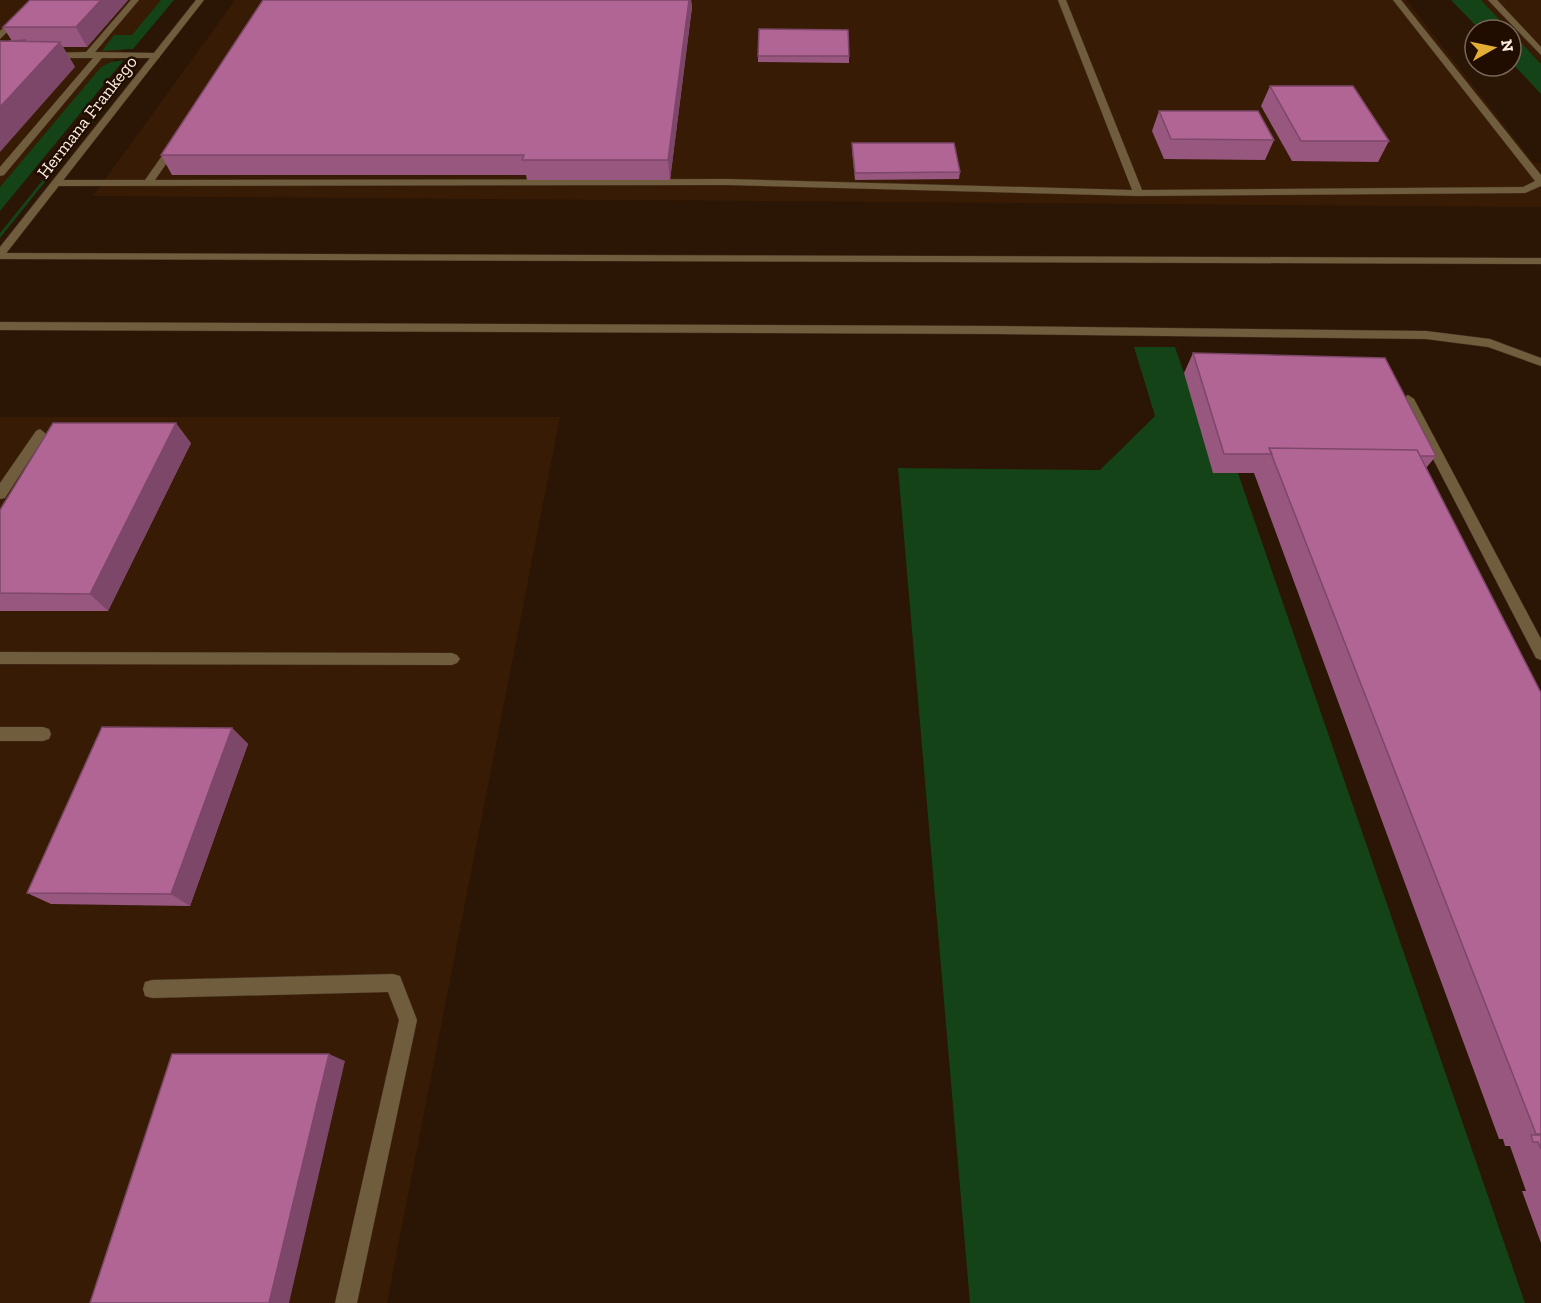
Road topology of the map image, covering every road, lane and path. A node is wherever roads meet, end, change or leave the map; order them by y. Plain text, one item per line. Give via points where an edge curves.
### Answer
1 (36, 0) edge
2 (135, 0) edge
3 (200, 0) edge
4 (1062, 0) edge
5 (1397, 0) edge
6 (1492, 0) edge
7 (0, 36) edge
8 (1541, 52) edge
9 (33, 55) edge
10 (88, 56) junction
11 (99, 56) junction
12 (156, 56) junction
13 (181, 134) edge
14 (0, 173) edge
15 (149, 182) junction
16 (56, 183) junction
17 (1138, 193) junction
18 (0, 255) edge
19 (1541, 261) edge
20 (0, 327) edge
21 (1541, 362) edge
22 (1408, 399) edge
23 (40, 434) dead end
24 (0, 494) edge
25 (1541, 654) edge
26 (0, 658) edge
27 (452, 659) dead end
28 (0, 734) edge
29 (44, 734) dead end
30 (152, 989) dead end
31 (346, 1303) edge

1 - 7 street
2 - 10 street
3 - 12 street, Hermana Frankego
4 - 17 street
5 - 17 street via 1540,182 1525,190
6 - 8 street
9 - 10 street
10 - 11 street
11 - 12 street
11 - 14 street
12 - 16 street, Hermana Frankego
13 - 15 street
15 - 16 street
15 - 17 street via 728,183
16 - 18 street, Hermana Frankego
18 - 19 street
20 - 21 street via 1426,335 1490,344
22 - 25 street
23 - 24 street
26 - 27 street
28 - 29 street
30 - 31 street via 393,983 408,1020

